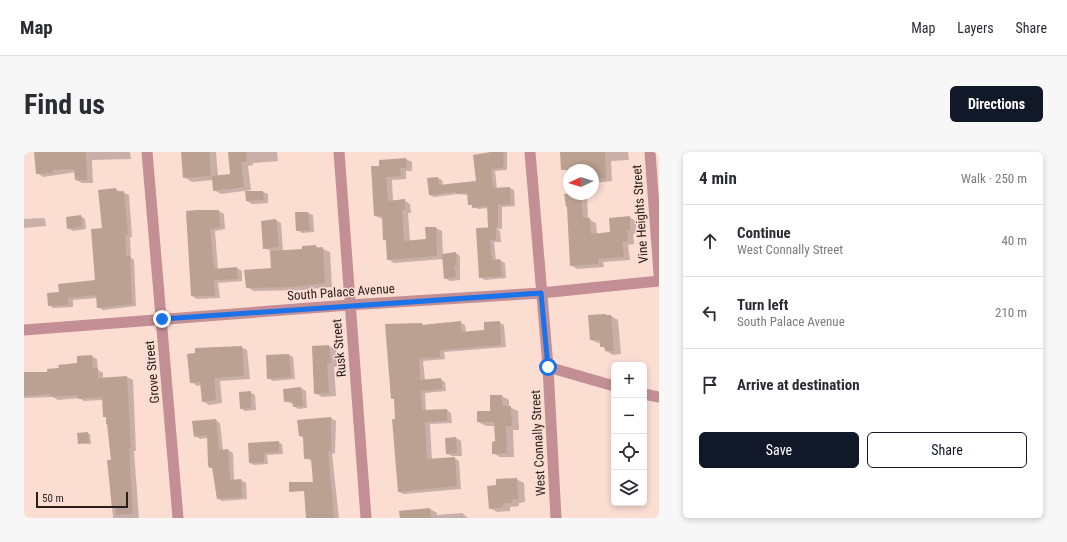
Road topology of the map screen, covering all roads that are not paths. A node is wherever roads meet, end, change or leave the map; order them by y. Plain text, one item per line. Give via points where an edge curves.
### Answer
1 (148, 152) edge
2 (339, 152) edge
3 (530, 152) edge
4 (650, 152) edge
5 (659, 274) edge
6 (659, 281) edge
7 (541, 293) junction
8 (349, 305) junction
9 (162, 319) junction
10 (24, 330) edge
11 (548, 367) junction
12 (611, 385) edge
13 (647, 395) edge
14 (659, 397) edge
15 (178, 518) edge
16 (366, 518) edge
17 (556, 518) edge

1 - 9 street, Grove Street
2 - 8 street, Rusk Street
3 - 7 street, West Connally Street
4 - 5 street, Vine Heights Street
6 - 7 street, South Palace Avenue
7 - 8 street, South Palace Avenue
7 - 11 street, West Connally Street
8 - 9 street, South Palace Avenue
8 - 16 street, Rusk Street
9 - 10 street, South Palace Avenue
9 - 15 street, Grove Street
11 - 12 street
11 - 17 street, West Connally Street
13 - 14 street

